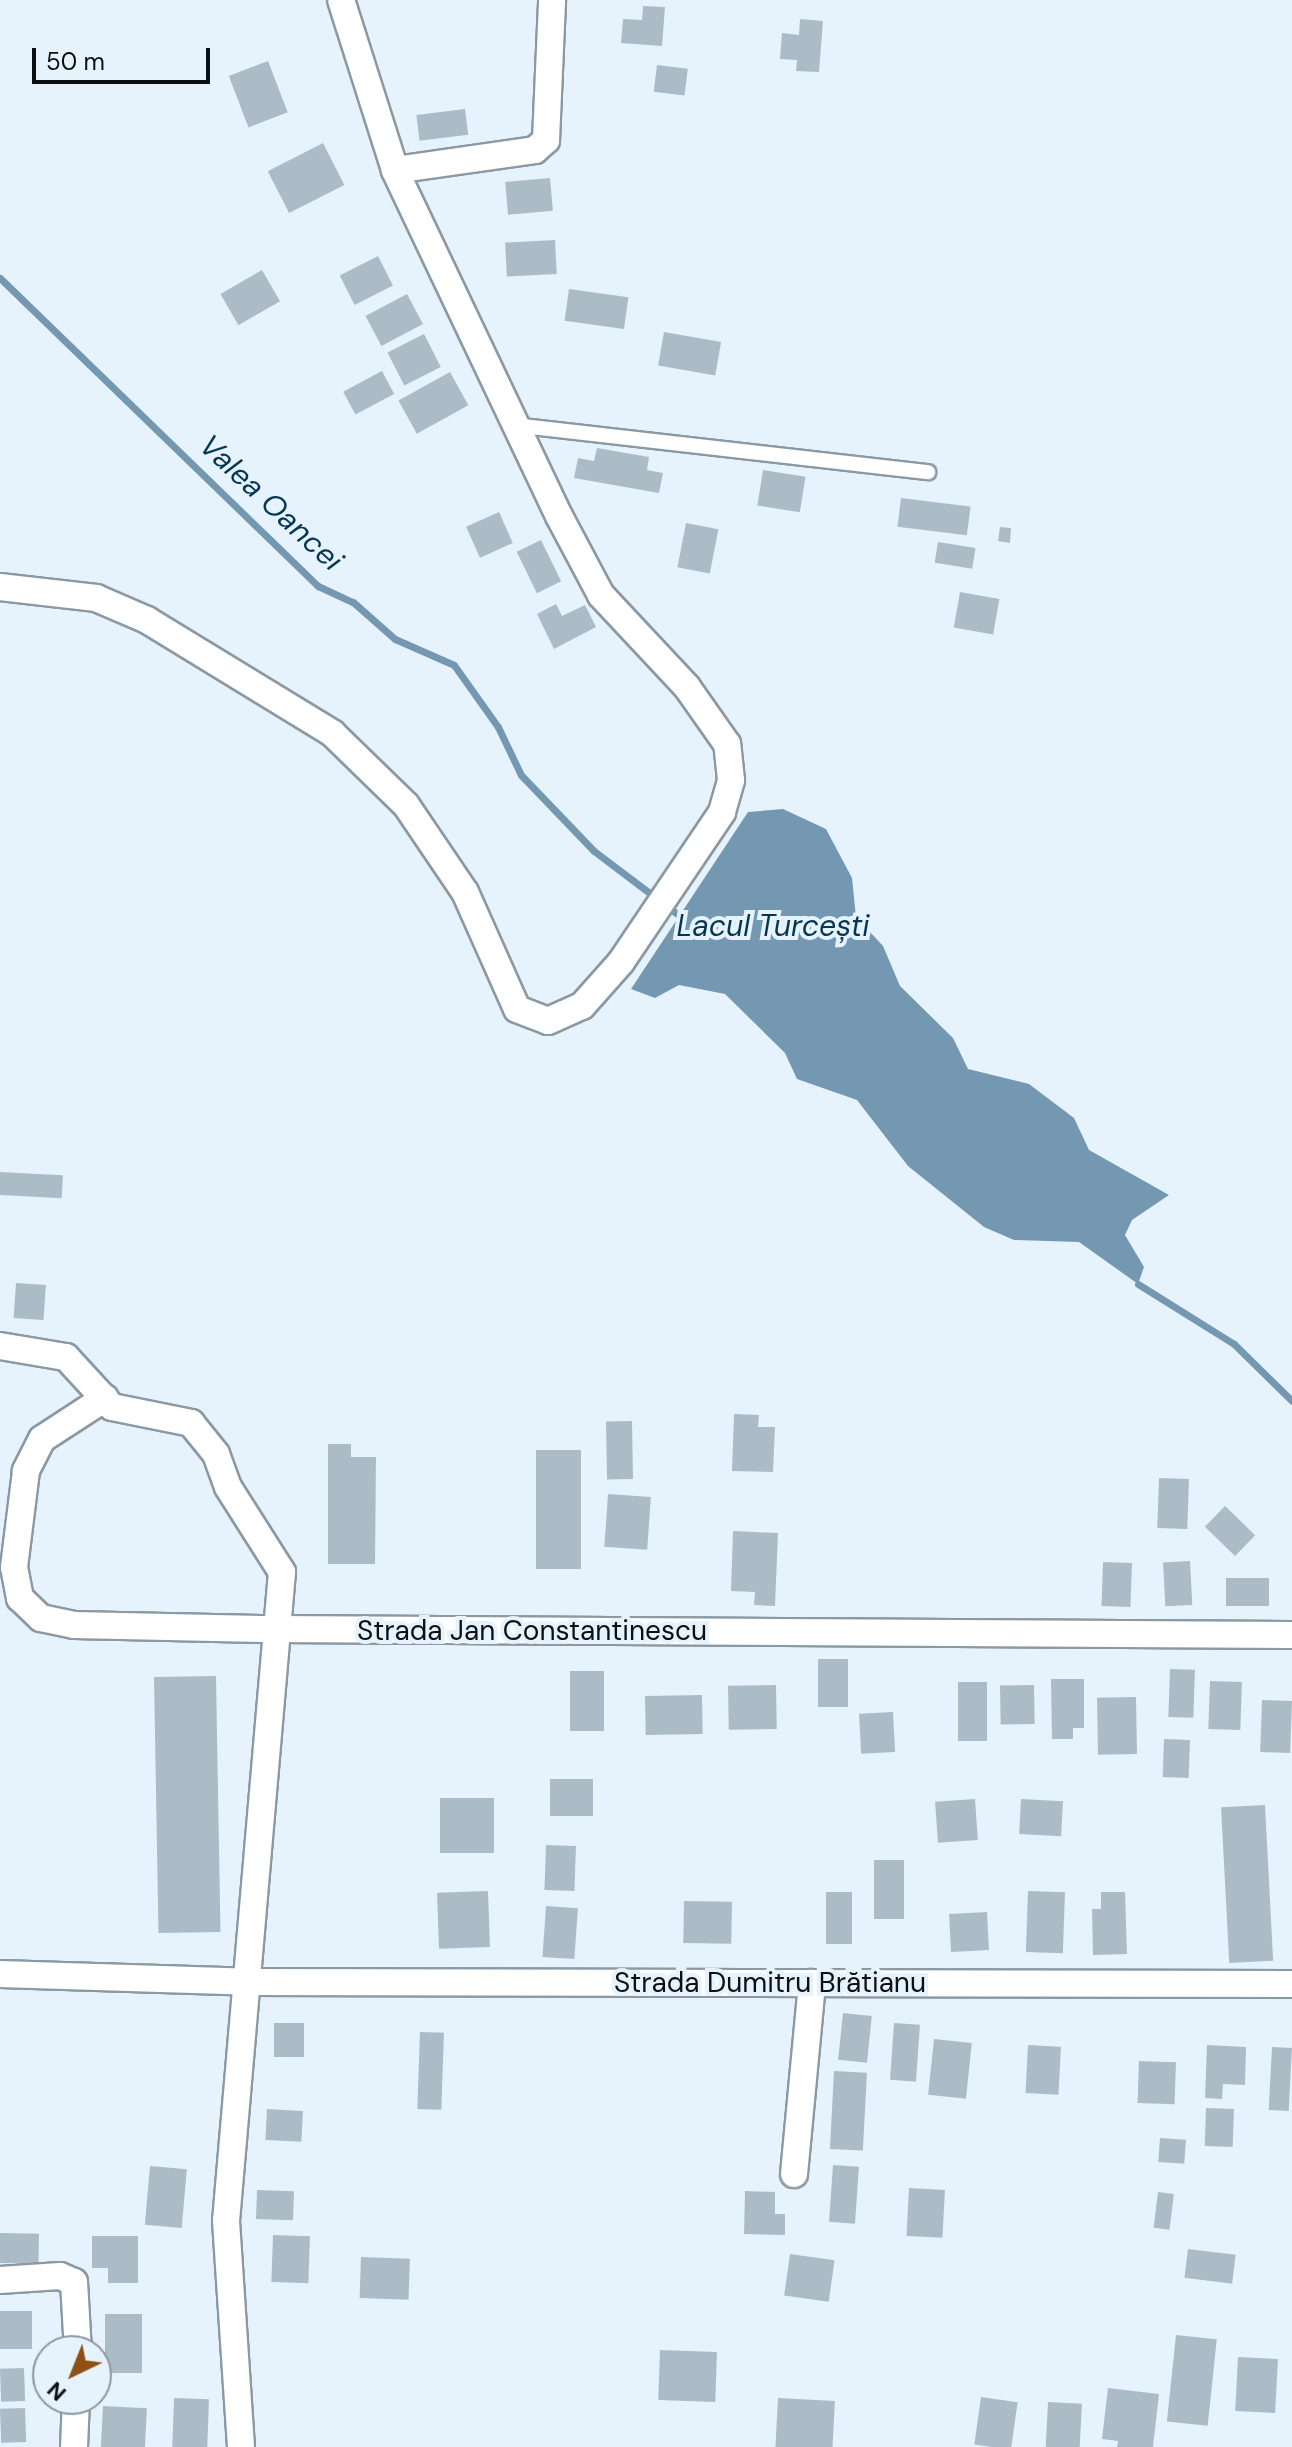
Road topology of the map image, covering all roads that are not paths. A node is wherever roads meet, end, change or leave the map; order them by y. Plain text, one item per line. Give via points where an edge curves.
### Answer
1 (341, 0) edge
2 (552, 0) edge
3 (395, 170) junction
4 (514, 425) junction
5 (928, 472) dead end
6 (0, 587) edge
7 (0, 1346) edge
8 (105, 1398) junction
9 (273, 1629) junction
10 (1292, 1635) edge
11 (0, 1974) edge
12 (249, 1982) junction
13 (812, 1983) junction
14 (1292, 1984) edge
15 (794, 2174) dead end
16 (0, 2280) edge
17 (77, 2335) edge
18 (75, 2415) edge
19 (74, 2447) edge
20 (241, 2447) edge

1 - 3 street
2 - 3 street via 546,140 535,150
3 - 4 street
4 - 5 lane
4 - 6 street via 601,595 687,687 727,744 731,780 722,812 621,962 582,1006 548,1021 517,1009 465,892 406,805 332,733 121,609 50,588
7 - 8 street via 66,1357
8 - 9 street via 133,1414 191,1423 216,1454 228,1487 282,1572 284,1597
8 - 9 street, Strada Jan Constantinescu via 42,1439 26,1471 14,1567 20,1598 41,1618 74,1625
9 - 10 street, Strada Jan Constantinescu
9 - 12 street
11 - 12 street, Strada Dumitru Brătianu
12 - 13 street, Strada Dumitru Brătianu
12 - 20 street via 226,2221
13 - 14 street, Strada Dumitru Brătianu
13 - 15 street
16 - 17 street via 60,2276 74,2282
18 - 19 street

